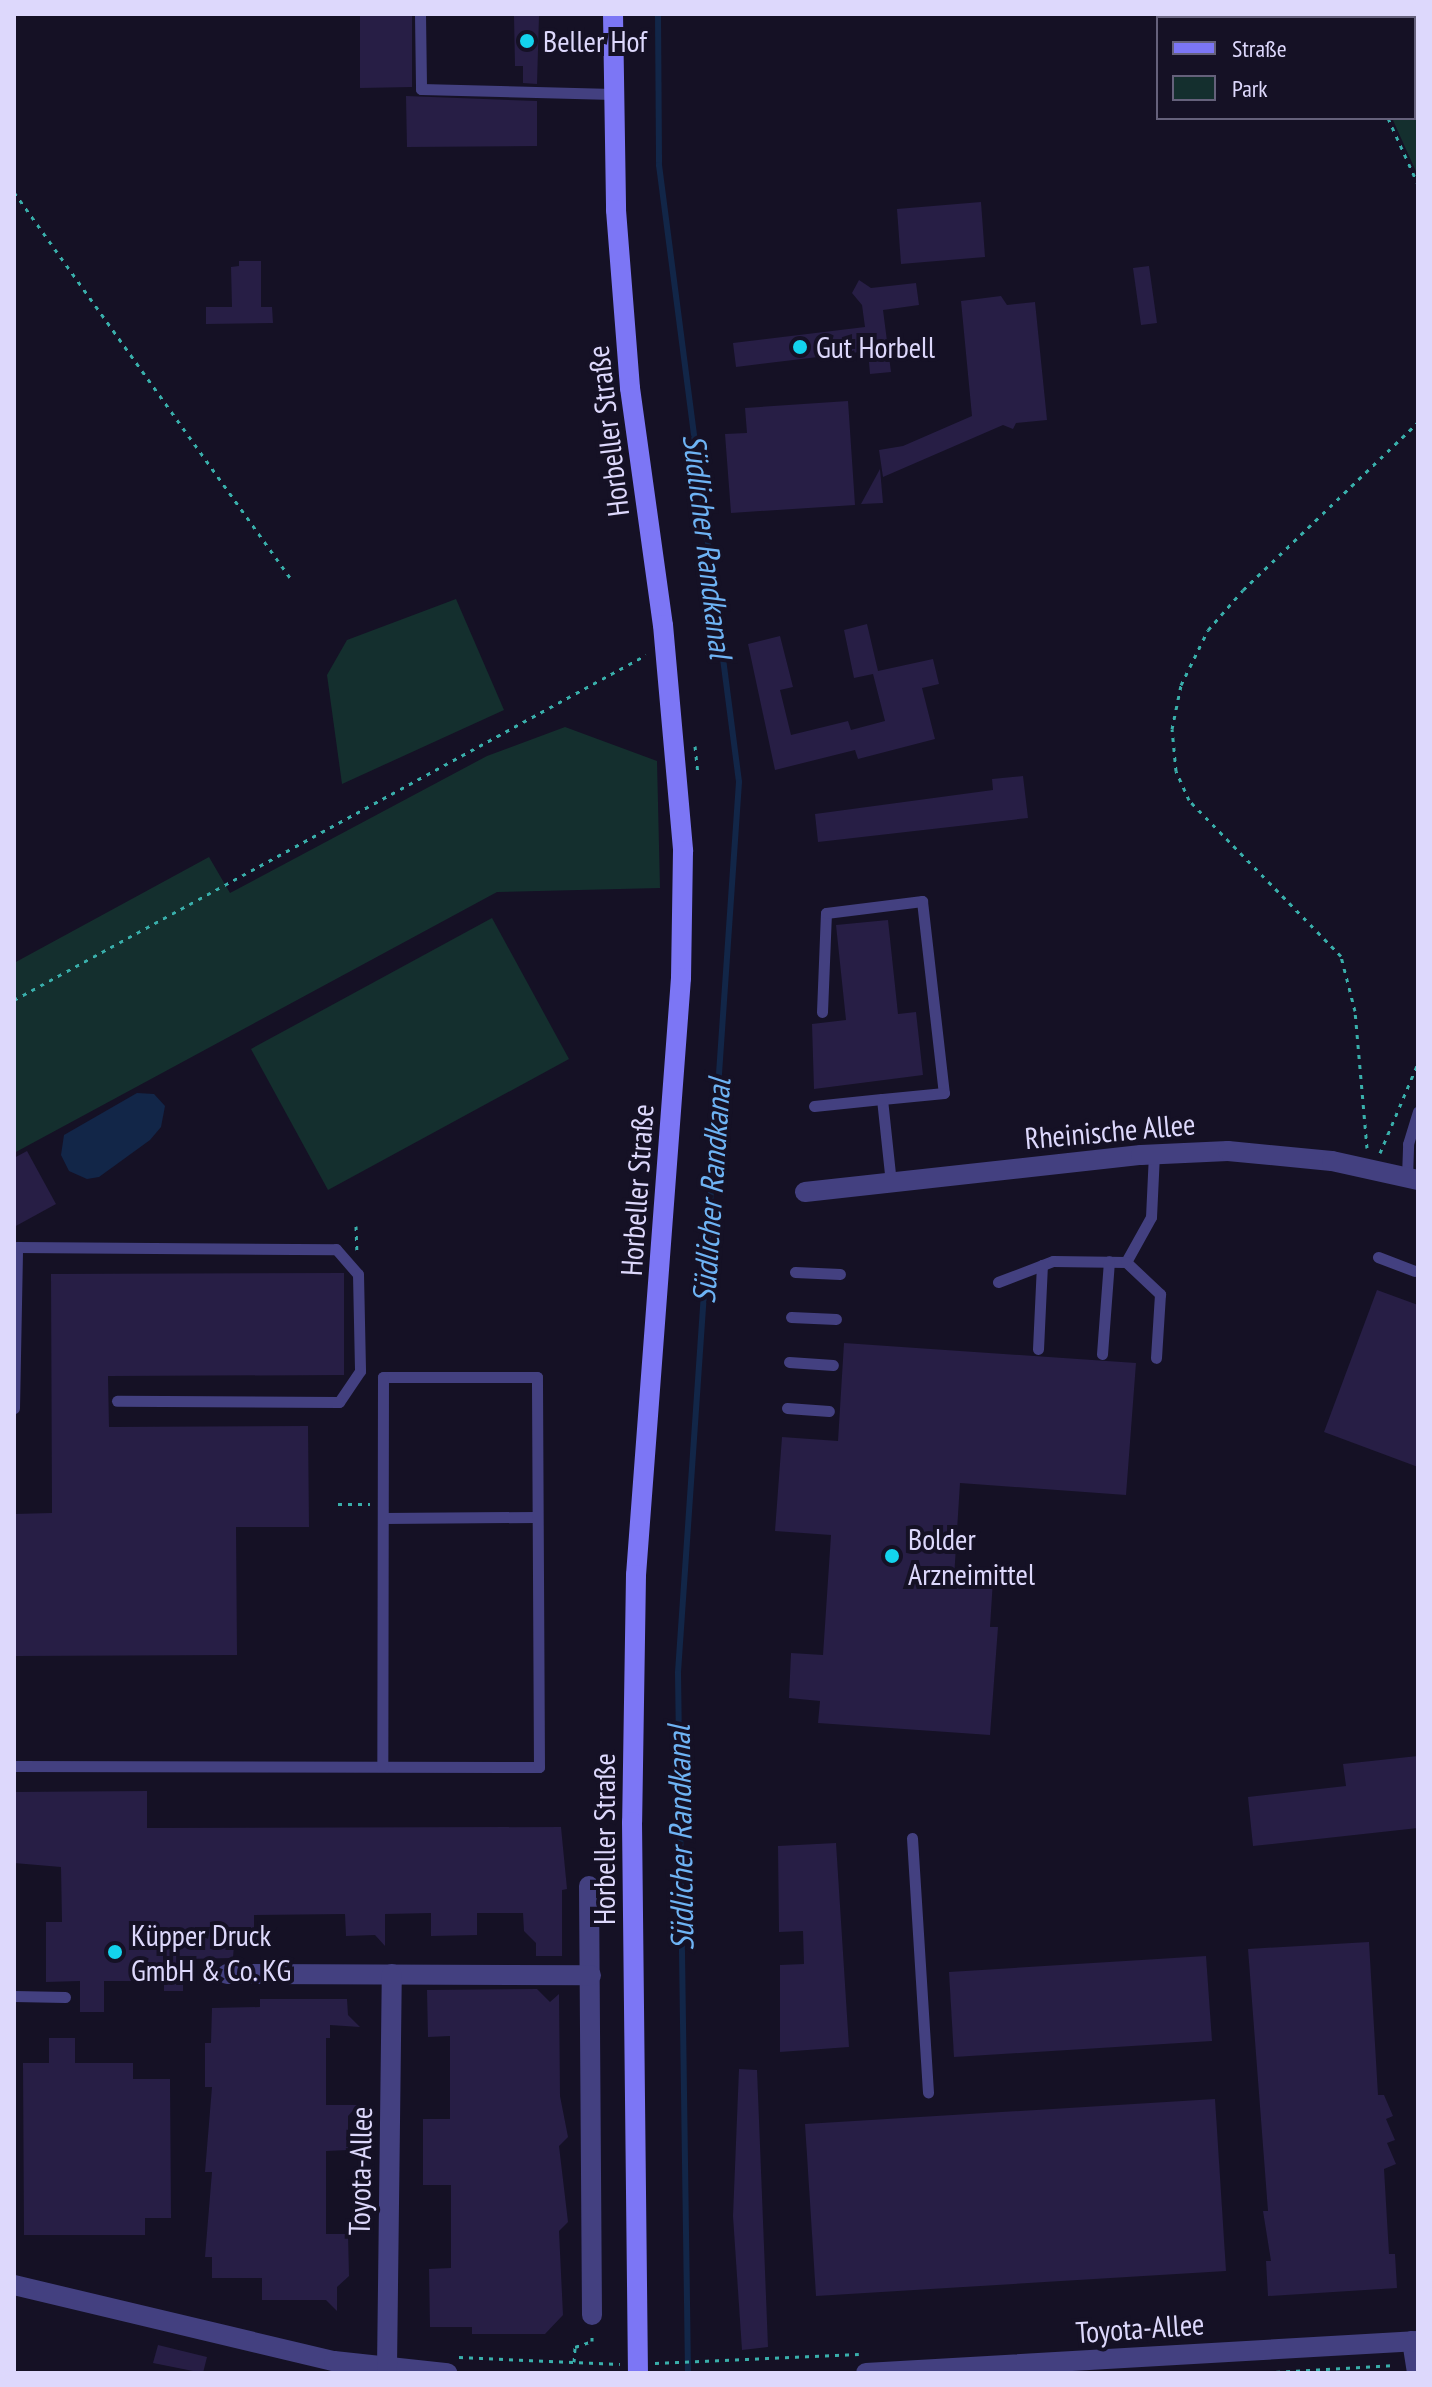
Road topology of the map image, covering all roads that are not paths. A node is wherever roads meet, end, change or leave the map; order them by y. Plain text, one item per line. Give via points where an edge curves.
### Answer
1 (420, 14) edge
2 (613, 14) edge
3 (613, 94) junction
4 (822, 1012) dead end
5 (882, 1099) junction
6 (814, 1106) dead end
7 (1418, 1111) edge
8 (1154, 1154) junction
9 (1412, 1178) edge
10 (891, 1183) junction
11 (805, 1192) dead end
12 (1378, 1257) dead end
13 (1109, 1261) junction
14 (1126, 1262) junction
15 (1042, 1265) junction
16 (1414, 1271) dead end
17 (795, 1272) dead end
18 (840, 1274) dead end
19 (998, 1282) dead end
20 (791, 1317) dead end
21 (836, 1319) dead end
22 (1038, 1349) dead end
23 (1102, 1354) dead end
24 (1156, 1358) dead end
25 (789, 1362) dead end
26 (833, 1365) dead end
27 (117, 1401) dead end
28 (14, 1408) edge
29 (787, 1408) dead end
30 (829, 1411) dead end
31 (536, 1517) junction
32 (383, 1518) junction
33 (14, 1766) edge
34 (382, 1766) junction
35 (912, 1838) dead end
36 (589, 1886) dead end
37 (227, 1974) dead end
38 (392, 1974) junction
39 (591, 1975) junction
40 (14, 1996) edge
41 (65, 1997) dead end
42 (928, 2092) dead end
43 (14, 2285) edge
44 (592, 2315) road end
45 (1415, 2341) edge
46 (452, 2365) edge
47 (1095, 2367) edge
48 (387, 2368) junction
49 (629, 2368) edge
50 (1410, 2369) edge
51 (866, 2373) edge

1 - 3 lane via 421,89
2 - 3 main road, Horbeller Straße
3 - 49 main road, Horbeller Straße via 630,388 666,644 683,851 660,1305 636,1575
4 - 5 lane via 826,913 922,901 944,1093
5 - 6 lane
5 - 10 lane
7 - 9 lane via 1408,1144
8 - 9 street, Rheinische Allee via 1251,1153
8 - 10 street, Rheinische Allee
8 - 14 lane via 1151,1217
10 - 11 street, Rheinische Allee
12 - 16 lane
13 - 14 lane
13 - 15 lane
13 - 23 lane
14 - 24 lane via 1160,1294
15 - 19 lane
15 - 22 lane
17 - 18 lane
20 - 21 lane
25 - 26 lane
27 - 28 lane via 339,1402 360,1371 358,1274 349,1258 336,1249 17,1247
29 - 30 lane
31 - 32 lane
31 - 32 lane via 537,1377 383,1377
31 - 34 lane via 539,1767
32 - 34 lane
33 - 34 lane
35 - 42 lane
36 - 39 street
37 - 38 street
38 - 39 street
38 - 48 street, Toyota-Allee
39 - 44 street
40 - 41 lane
43 - 48 street via 258,2345
45 - 47 street, Toyota-Allee
45 - 50 street
46 - 48 street
47 - 51 street, Toyota-Allee

